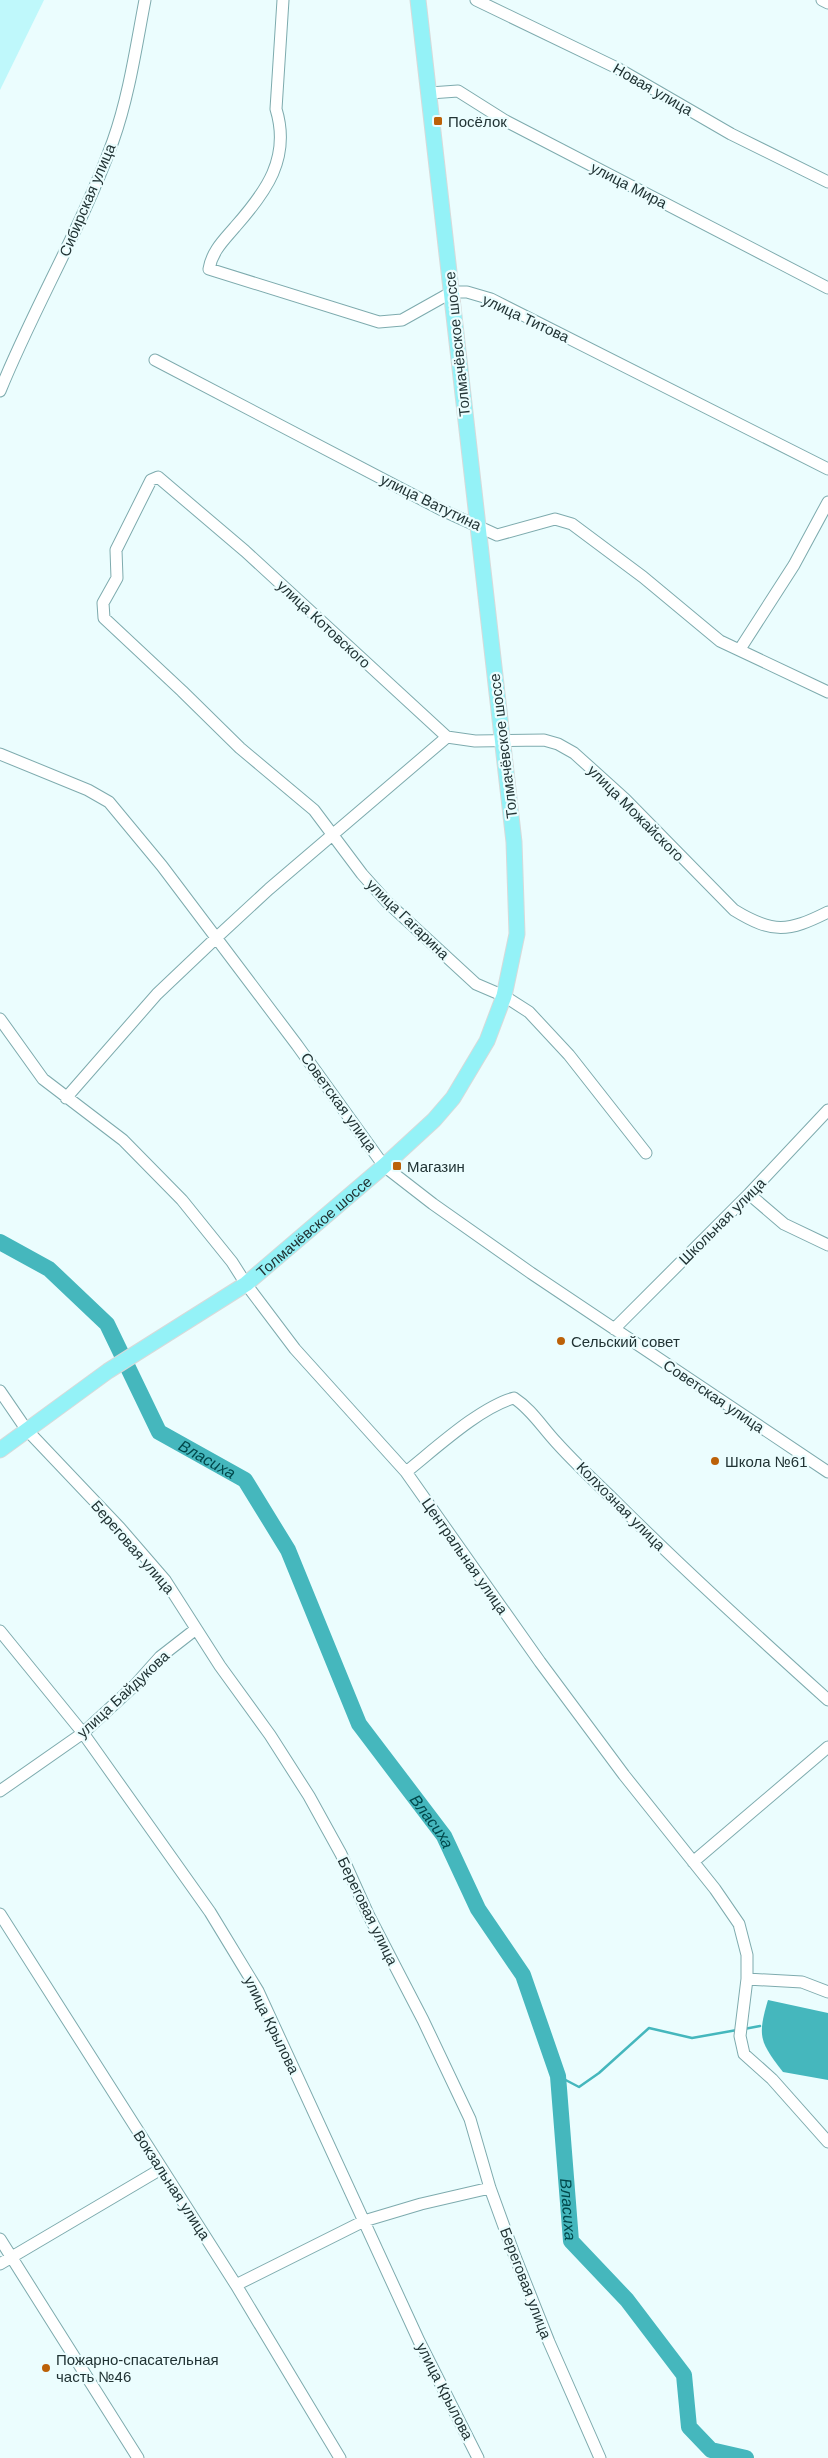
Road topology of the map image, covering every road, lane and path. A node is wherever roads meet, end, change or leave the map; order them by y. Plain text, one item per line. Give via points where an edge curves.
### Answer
1 (146, 0) edge
2 (283, 0) edge
3 (418, 0) edge
4 (476, 0) edge
5 (822, 0) edge
6 (828, 3) edge
7 (430, 93) junction
8 (828, 182) edge
9 (828, 288) edge
10 (452, 292) junction
11 (155, 360) dead end
12 (0, 391) edge
13 (828, 469) edge
14 (158, 477) joint
15 (828, 502) edge
16 (477, 525) junction
17 (740, 649) junction
18 (828, 692) edge
19 (447, 737) junction
20 (501, 739) junction
21 (0, 754) edge
22 (334, 835) junction
23 (828, 912) edge
24 (216, 938) junction
25 (504, 996) junction
26 (0, 1019) edge
27 (66, 1098) junction
28 (828, 1110) edge
29 (646, 1154) dead end
30 (384, 1166) junction
31 (749, 1194) junction
32 (828, 1245) edge
33 (246, 1284) junction
34 (614, 1329) junction
35 (0, 1391) edge
36 (26, 1429) junction
37 (0, 1450) edge
38 (406, 1472) junction
39 (828, 1472) edge
40 (196, 1629) junction
41 (0, 1631) edge
42 (828, 1700) edge
43 (83, 1733) junction
44 (828, 1747) edge
45 (0, 1791) edge
46 (693, 1862) junction
47 (0, 1914) edge
48 (747, 1979) junction
49 (828, 1992) edge
50 (828, 2142) edge
51 (161, 2168) junction
52 (490, 2188) junction
53 (364, 2221) junction
54 (0, 2240) edge
55 (12, 2258) junction
56 (0, 2264) edge
57 (236, 2285) junction
58 (138, 2458) edge
59 (340, 2458) edge
60 (478, 2458) edge
61 (600, 2458) edge

1 - 12 street, Сибирская улица via 113,140 79,222
2 - 10 street via 276,109 282,126 280,153 270,181 257,202 220,244 209,268 379,322 402,320
3 - 7 main road, Толмачёвское шоссе
4 - 8 street, Новая улица via 617,68 731,134
5 - 6 street
7 - 9 street, улица Мира via 458,92 504,120
7 - 10 main road, Толмачёвское шоссе
10 - 13 street, улица Титова via 467,292 491,299
10 - 16 main road, Толмачёвское шоссе
11 - 16 street, улица Ватутина via 442,510
14 - 19 street, улица Котовского via 245,551
14 - 22 street, улица Гагарина via 151,480 116,550 117,578 103,604 104,618 240,748 314,810
15 - 17 street via 794,565
16 - 17 street, улица Ватутина via 497,535 555,520 572,524 720,641
16 - 20 main road, Толмачёвское шоссе
17 - 18 street, улица Ватутина
19 - 20 street via 475,741
19 - 22 street
20 - 23 street, улица Можайского via 544,740 574,753 625,799 734,910 754,923 791,928
20 - 25 main road, Толмачёвское шоссе via 514,842 517,934
21 - 24 street, Советская улица via 88,790 109,802
22 - 24 street
22 - 25 street, улица Гагарина via 387,902 476,984
24 - 27 street via 157,994
24 - 30 street, Советская улица
25 - 29 street, улица Гагарина via 530,1012
25 - 30 main road, Толмачёвское шоссе via 488,1041 453,1098
26 - 27 street, Центральная улица via 43,1079
27 - 33 street, Центральная улица via 123,1140 175,1193
28 - 31 street, Школьная улица
30 - 33 main road, Толмачёвское шоссе
30 - 34 street, Советская улица via 433,1204
31 - 32 street via 784,1224
31 - 34 street, Школьная улица
33 - 36 main road, Толмачёвское шоссе via 108,1370
33 - 38 street, Центральная улица via 294,1348
34 - 39 street, Советская улица
35 - 36 street, Береговая улица
36 - 37 main road, Толмачёвское шоссе
36 - 40 street, Береговая улица via 120,1528 158,1573
38 - 42 street, Колхозная улица via 466,1425 501,1402 514,1398 664,1550
38 - 46 street, Центральная улица via 540,1662
40 - 43 street, улица Байдукова via 160,1657
40 - 52 street, Береговая улица via 270,1735 341,1854 470,2119
41 - 43 street, улица Крылова
43 - 45 street, улица Байдукова
43 - 53 street, улица Крылова via 210,1912 258,1991
44 - 46 street
46 - 48 street, Центральная улица via 740,1924 747,1955
47 - 51 street, Вокзальная улица
48 - 49 street via 802,1982
48 - 50 street, Центральная улица via 740,2036 744,2054 772,2079
51 - 55 street
51 - 57 street, Вокзальная улица
52 - 53 street
52 - 61 street, Береговая улица via 549,2342
53 - 57 street
53 - 60 street, улица Крылова
54 - 55 street
55 - 56 street
55 - 58 street
57 - 59 street, Вокзальная улица

